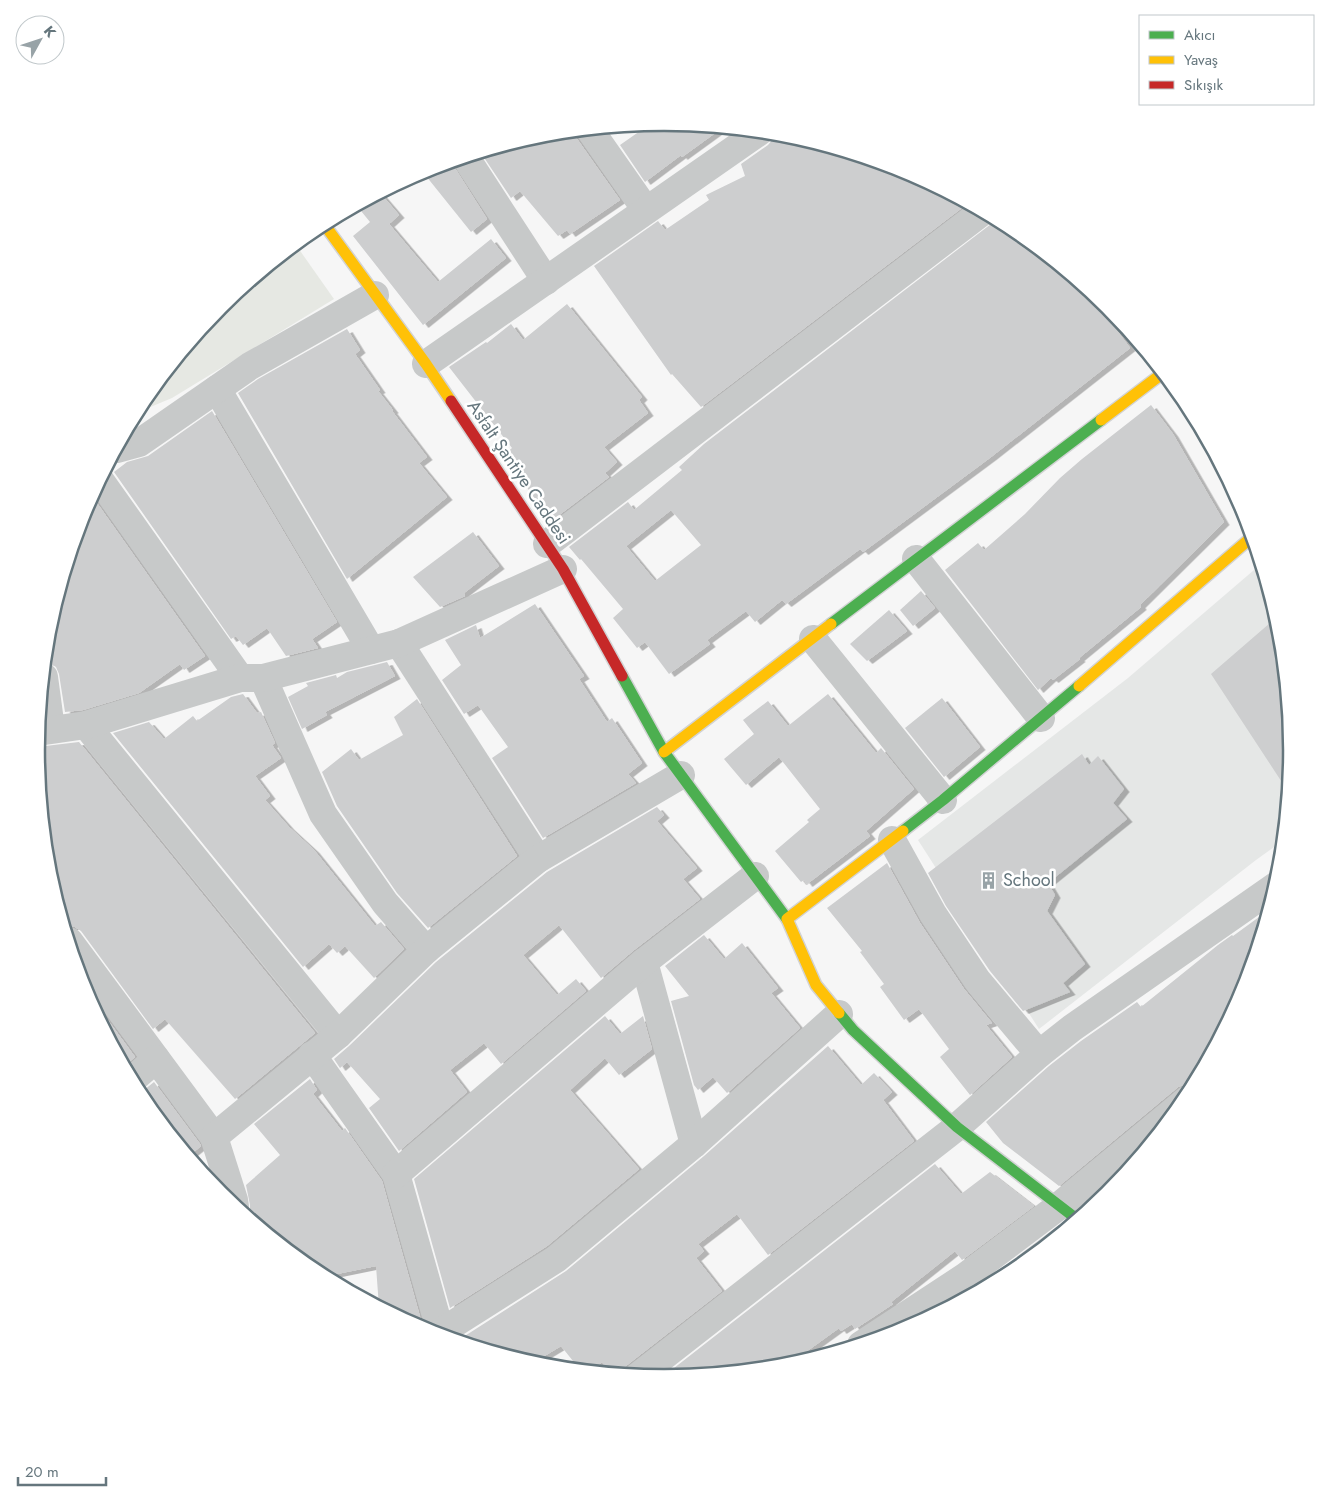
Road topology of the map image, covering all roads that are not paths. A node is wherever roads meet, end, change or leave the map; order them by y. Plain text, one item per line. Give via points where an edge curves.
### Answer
1 (594, 136) edge
2 (751, 138) edge
3 (469, 163) edge
4 (646, 210) junction
5 (977, 216) edge
6 (329, 231) edge
7 (546, 281) junction
8 (375, 295) junction
9 (426, 364) junction
10 (1158, 377) edge
11 (217, 389) junction
12 (125, 447) edge
13 (105, 486) edge
14 (1247, 541) edge
15 (547, 544) junction
16 (916, 559) junction
17 (563, 568) junction
18 (813, 639) junction
19 (399, 643) junction
20 (371, 650) junction
21 (252, 678) junction
22 (1041, 718) junction
23 (86, 725) junction
24 (45, 731) edge
25 (664, 752) junction
26 (681, 775) junction
27 (943, 800) junction
28 (892, 840) junction
29 (538, 859) junction
30 (756, 876) junction
31 (1267, 892) edge
32 (787, 920) junction
33 (426, 950) junction
34 (80, 956) edge
35 (644, 962) junction
36 (839, 1014) junction
37 (338, 1034) junction
38 (1039, 1054) junction
39 (312, 1055) junction
40 (156, 1059) junction
41 (137, 1076) edge
42 (957, 1127) junction
43 (1149, 1136) edge
44 (214, 1137) junction
45 (694, 1144) junction
46 (396, 1174) junction
47 (230, 1193) edge
48 (1069, 1213) edge
49 (973, 1284) edge
50 (900, 1324) edge
51 (440, 1328) edge
52 (447, 1331) edge
53 (645, 1370) edge

1 - 4 street
2 - 4 street
3 - 7 street
4 - 7 street
5 - 15 street
6 - 8 street, Asfalt Şantiye Caddesi
7 - 9 street
8 - 9 street, Asfalt Şantiye Caddesi
8 - 11 street via 250,366
9 - 15 street, Asfalt Şantiye Caddesi
10 - 16 street
11 - 12 street via 139,443
11 - 20 street
13 - 21 street
14 - 22 street
15 - 17 street, Asfalt Şantiye Caddesi
16 - 18 street
16 - 22 street
17 - 19 street
17 - 25 street, Asfalt Şantiye Caddesi
18 - 25 street
18 - 27 street
19 - 20 street
19 - 29 street
20 - 21 street
21 - 23 street
21 - 33 street via 323,814 385,903
22 - 27 street
23 - 24 street
23 - 37 street
25 - 26 street, Asfalt Şantiye Caddesi
26 - 29 street
26 - 30 street, Asfalt Şantiye Caddesi
27 - 28 street
28 - 32 street
28 - 38 street via 933,914 977,980
29 - 33 street
30 - 32 street, Asfalt Şantiye Caddesi
30 - 35 street
31 - 38 street
32 - 36 street, Asfalt Şantiye Caddesi via 816,985
33 - 37 street
34 - 40 street
35 - 45 street
35 - 46 street
36 - 42 street, Asfalt Şantiye Caddesi
36 - 45 street
37 - 39 street
38 - 42 street
39 - 44 street
39 - 46 street
40 - 41 street
40 - 44 street
42 - 48 street, Asfalt Şantiye Caddesi
42 - 53 street
43 - 48 street
44 - 47 street
45 - 52 street via 556,1259
46 - 51 street
48 - 49 street
49 - 50 street

